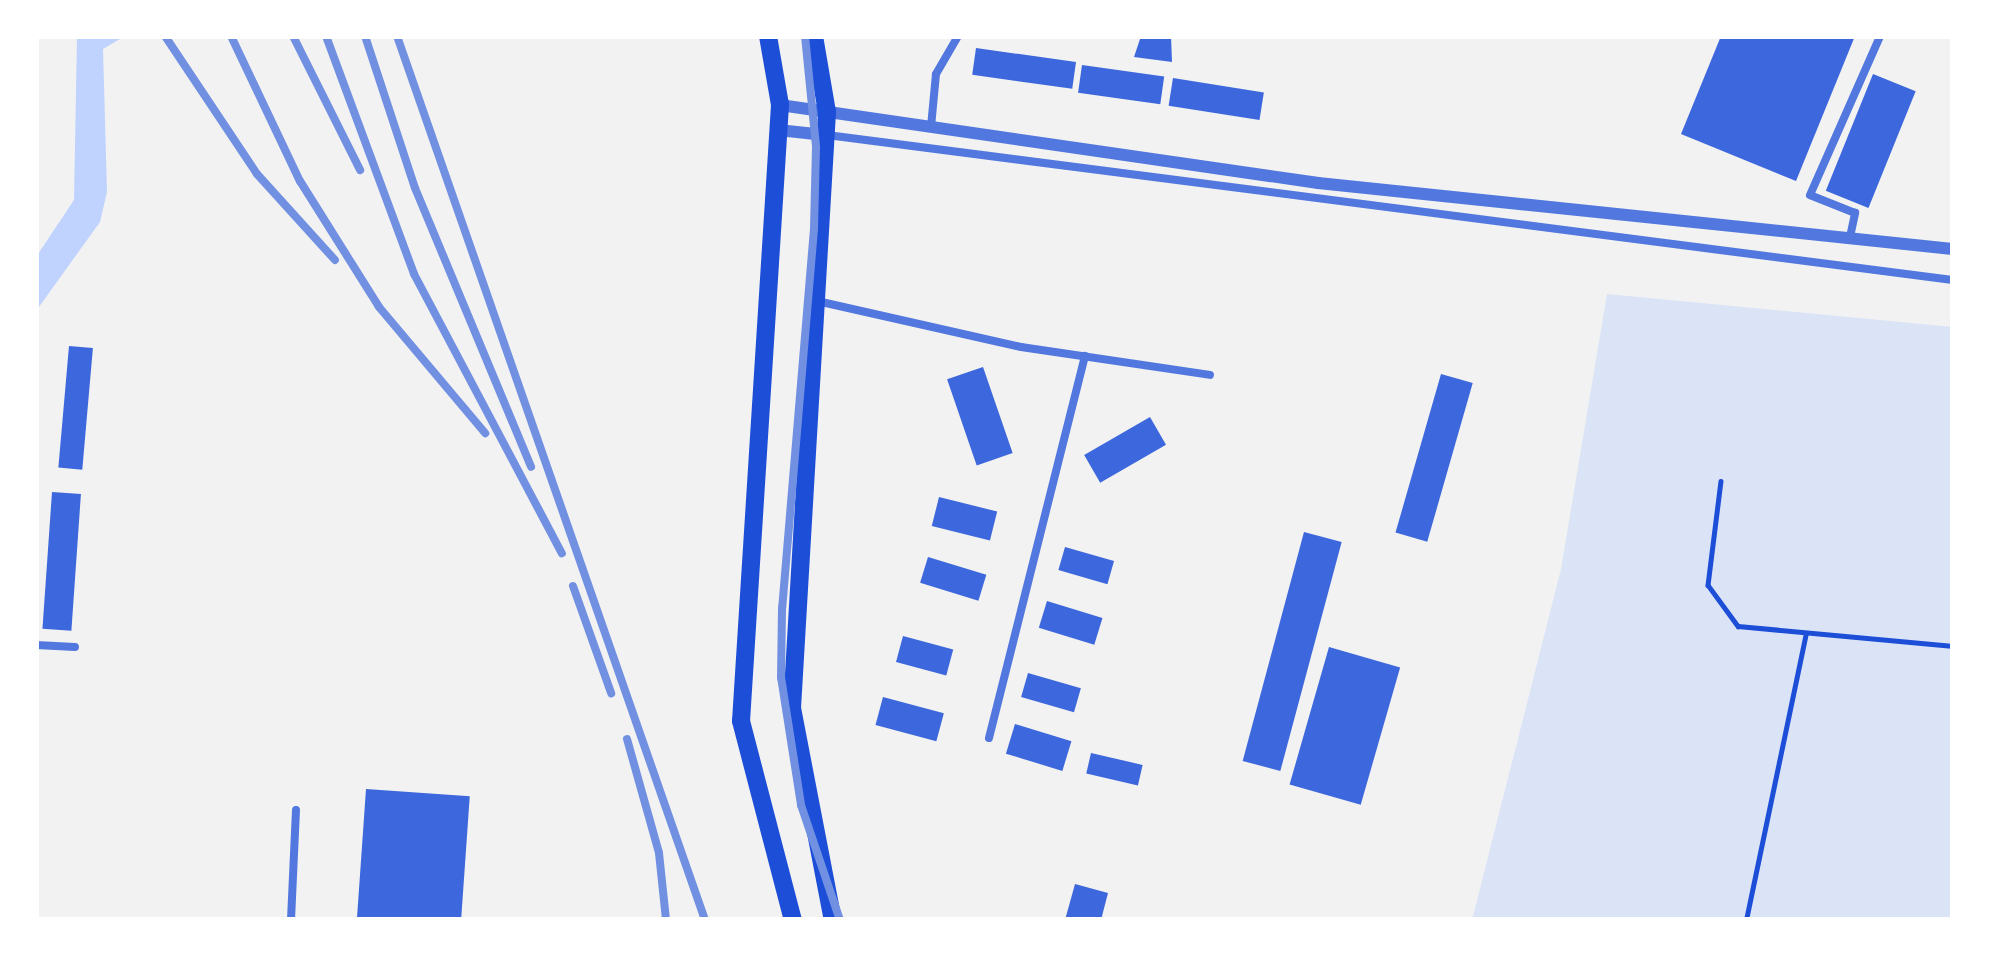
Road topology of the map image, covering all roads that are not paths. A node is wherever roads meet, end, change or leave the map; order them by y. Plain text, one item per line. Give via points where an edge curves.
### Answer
1 (768, 36) edge
2 (814, 36) edge
3 (958, 36) edge
4 (1880, 36) edge
5 (780, 105) junction
6 (827, 112) junction
7 (931, 127) junction
8 (778, 130) junction
9 (825, 135) junction
10 (1849, 238) junction
11 (1953, 249) edge
12 (1953, 280) edge
13 (815, 301) junction
14 (1085, 356) junction
15 (1210, 375) dead end
16 (36, 645) edge
17 (74, 647) dead end
18 (989, 738) dead end
19 (296, 810) dead end
20 (291, 920) edge
21 (793, 920) edge
22 (832, 920) edge

1 - 5 main road
2 - 6 main road
3 - 7 lane via 936,74
4 - 10 lane via 1810,195 1855,213
5 - 6 street
5 - 8 main road
6 - 7 street
6 - 9 main road
7 - 10 street via 1318,183
8 - 9 street
8 - 21 main road via 741,721
9 - 12 lane
9 - 13 main road
10 - 11 street
13 - 14 lane
13 - 22 main road via 792,709
14 - 15 lane
14 - 18 lane
16 - 17 lane
19 - 20 lane

